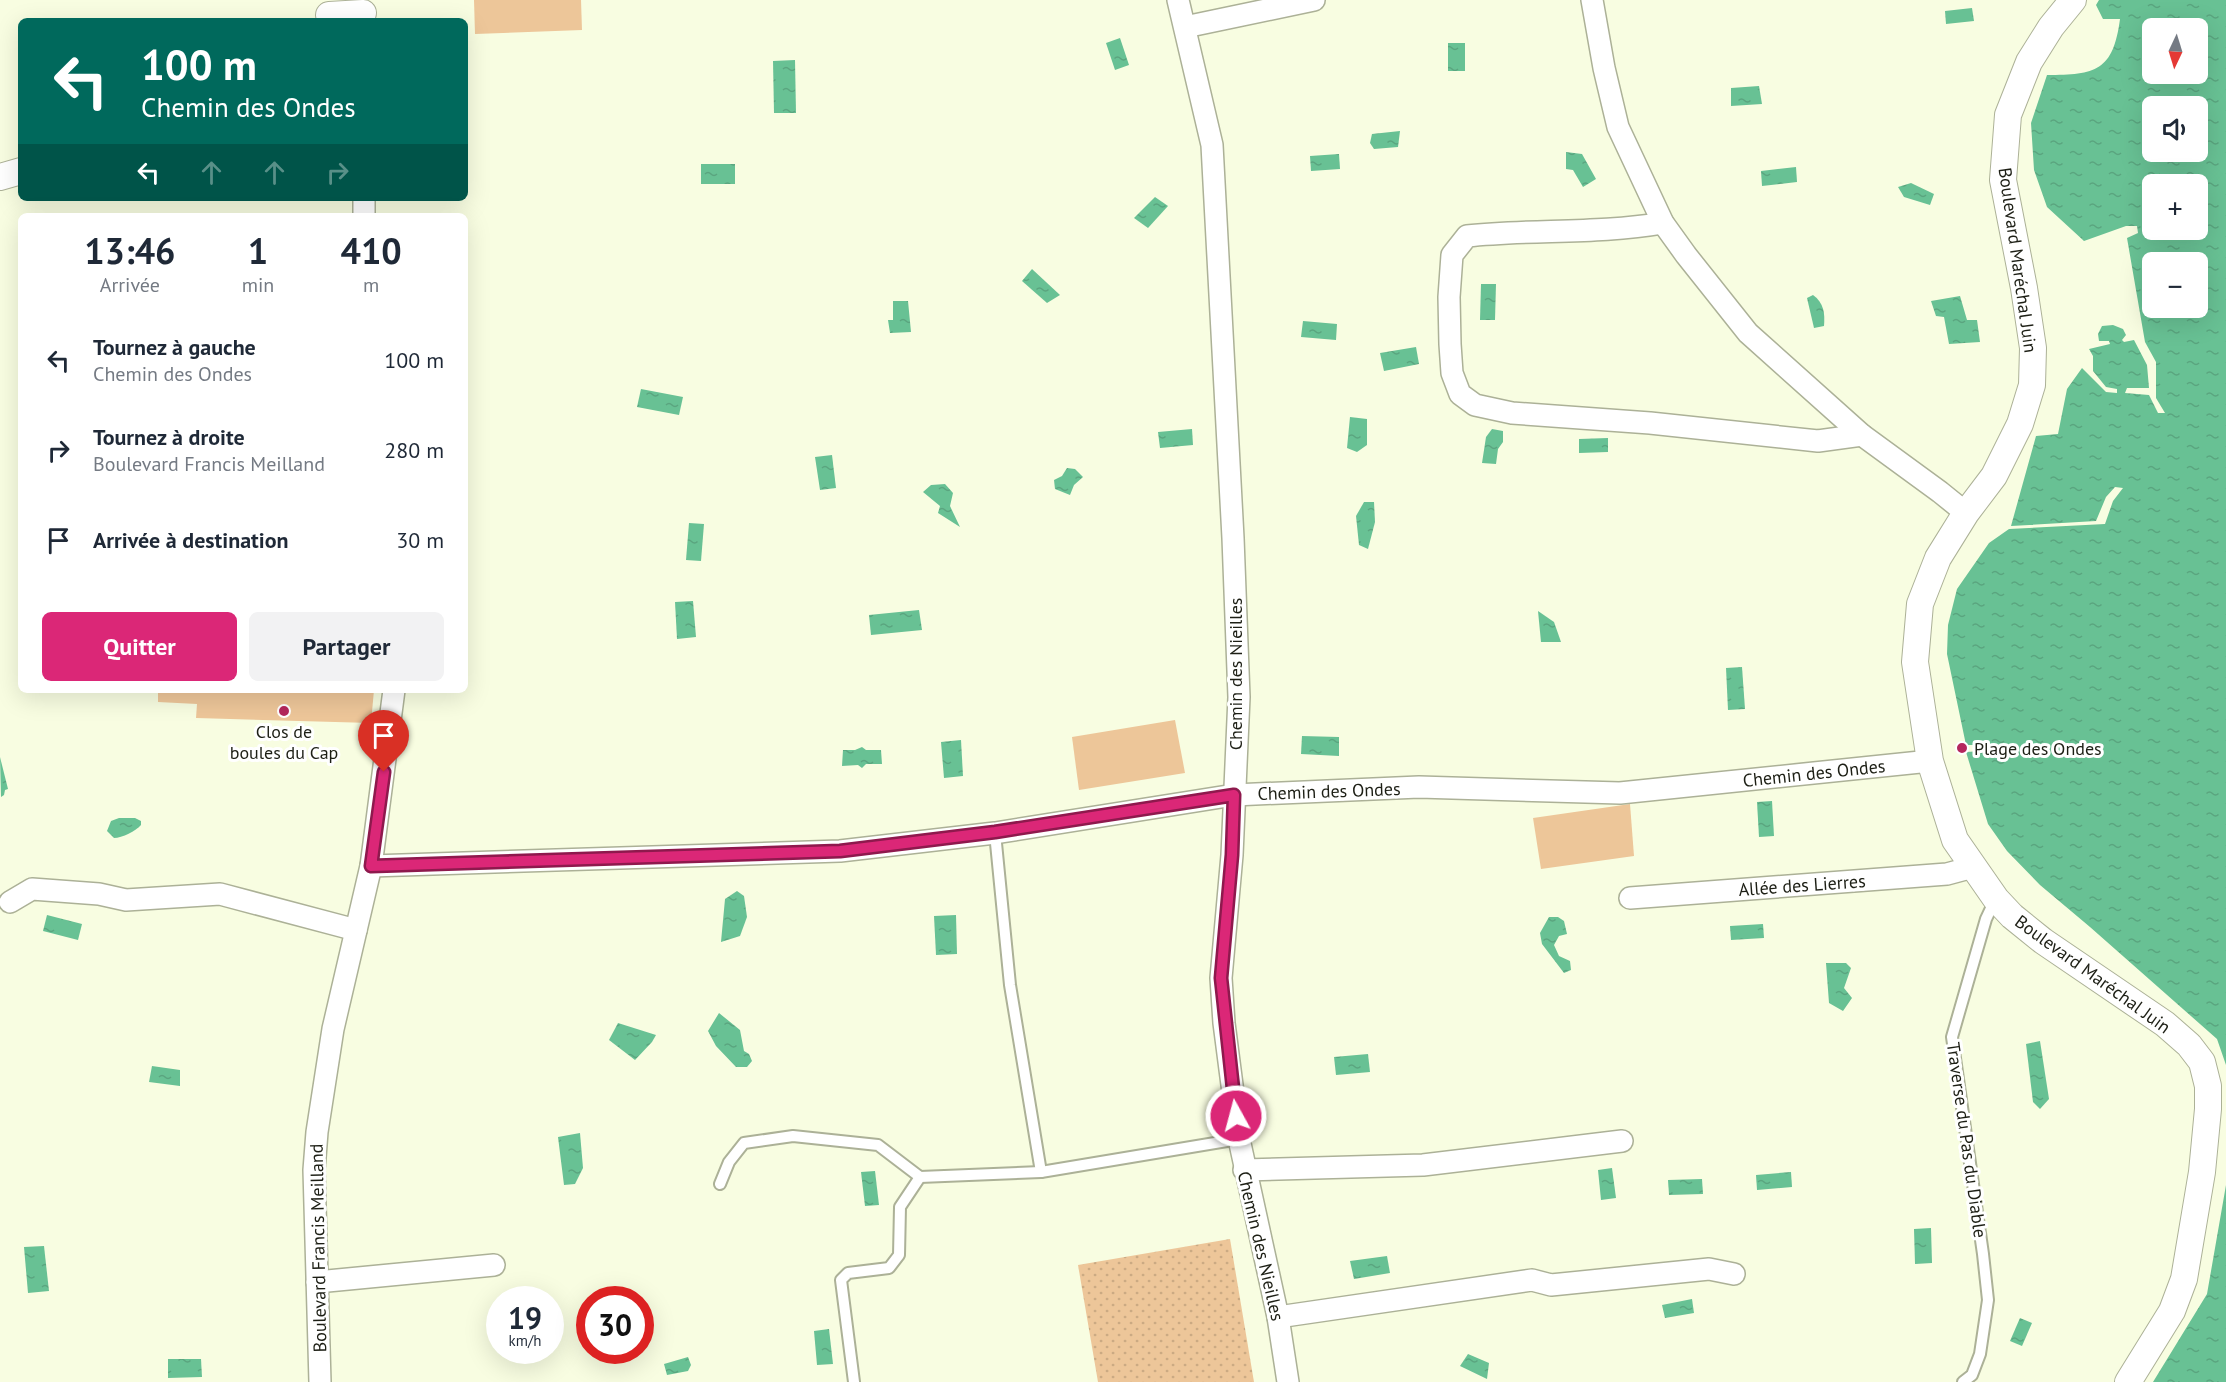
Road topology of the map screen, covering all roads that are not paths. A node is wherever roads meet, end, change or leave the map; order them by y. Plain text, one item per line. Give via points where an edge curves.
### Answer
1 (1178, 0) edge
2 (1314, 0) edge
3 (1592, 0) edge
4 (2073, 0) edge
5 (364, 11) edge
6 (329, 12) edge
7 (1185, 27) junction
8 (18, 172) edge
9 (0, 177) edge
10 (1663, 223) junction
11 (1862, 435) junction
12 (1966, 513) junction
13 (394, 693) edge
14 (1930, 761) junction
15 (1234, 795) junction
16 (995, 832) junction
17 (371, 866) junction
18 (1973, 867) junction
19 (1630, 898) dead end
20 (1996, 899) junction
21 (10, 903) dead end
22 (356, 930) junction
23 (1239, 1139) junction
24 (1622, 1141) dead end
25 (1244, 1170) junction
26 (1041, 1172) junction
27 (920, 1177) junction
28 (720, 1184) dead end
29 (494, 1265) dead end
30 (1734, 1274) dead end
31 (317, 1282) junction
32 (1278, 1317) junction
33 (320, 1382) edge
34 (854, 1382) edge
35 (1288, 1382) edge
36 (1964, 1382) edge
37 (2128, 1382) edge

1 - 7 street, Chemin des Nieilles
2 - 7 street
3 - 10 street via 1618,127
4 - 12 street, Boulevard Maréchal Juin via 2029,62 2008,115 2003,180 2031,338 2031,385 2020,424 1994,476
5 - 6 street
7 - 15 street, Chemin des Nieilles via 1212,145 1239,697
8 - 9 street
10 - 11 street via 1748,333
10 - 11 street via 1628,229 1467,236 1452,255 1449,297 1452,373 1460,394 1475,405 1512,413 1818,441
11 - 12 street
12 - 14 street, Boulevard Maréchal Juin via 1938,558 1920,604 1915,662
13 - 17 street, Boulevard Francis Meilland
14 - 15 street, Chemin des Ondes via 1620,793 1419,787
14 - 18 street, Boulevard Maréchal Juin via 1955,840
15 - 16 street, Chemin des Ondes
15 - 23 street, Chemin des Nieilles via 1221,978
16 - 17 street, Chemin des Ondes via 840,851
16 - 26 lane via 1010,985
17 - 22 street, Boulevard Francis Meilland
18 - 19 street, Allée des Lierres via 1947,874
18 - 20 street, Boulevard Maréchal Juin
20 - 36 lane, Traverse du Pas du Diable via 1986,919 1952,1037 1988,1300 1980,1354 1972,1375
20 - 37 street, Boulevard Maréchal Juin via 2043,941 2165,1024 2202,1062 2208,1109 2184,1279 2172,1311
21 - 22 street via 32,889 126,900 220,894
22 - 31 street, Boulevard Francis Meilland via 333,1029 317,1132
23 - 25 street, Chemin des Nieilles
23 - 26 lane
24 - 25 street via 1423,1165
25 - 32 street, Chemin des Nieilles
26 - 27 lane
27 - 28 lane via 878,1145 793,1136 744,1143 729,1162
27 - 34 lane via 900,1207 899,1255 889,1268 848,1273 840,1280
29 - 31 street
30 - 32 street via 1709,1269 1551,1285 1532,1280
31 - 33 street, Boulevard Francis Meilland
32 - 35 street, Chemin des Nieilles

